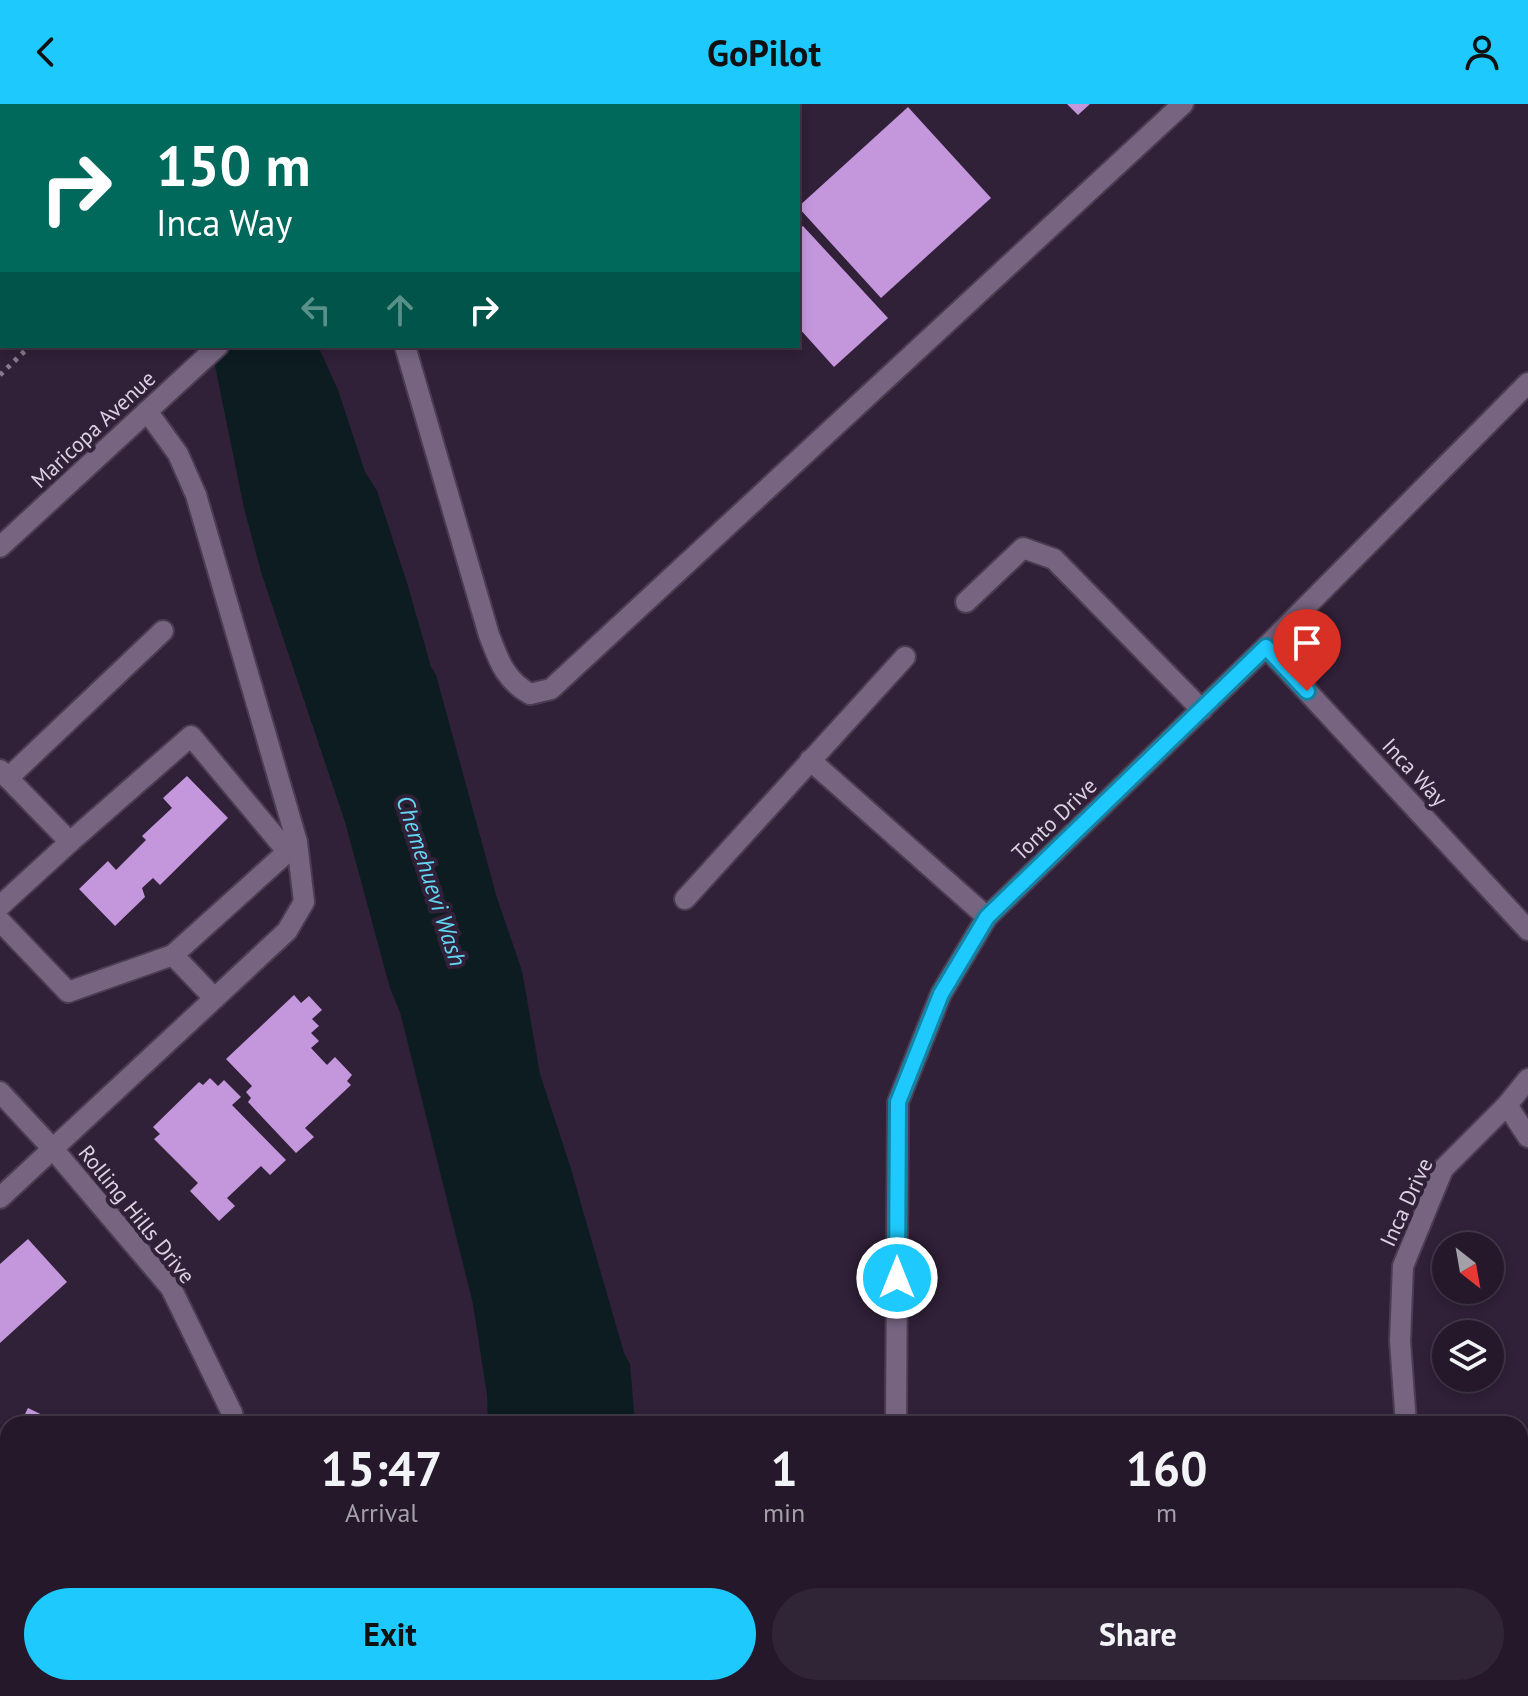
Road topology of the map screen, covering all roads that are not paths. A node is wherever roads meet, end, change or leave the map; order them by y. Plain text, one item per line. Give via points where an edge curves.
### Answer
1 (1183, 104) edge
2 (216, 348) edge
3 (406, 348) edge
4 (1528, 383) edge
5 (147, 411) junction
6 (0, 547) edge
7 (966, 602) dead end
8 (163, 631) dead end
9 (1266, 647) junction
10 (905, 657) dead end
11 (1202, 710) junction
12 (810, 760) junction
13 (4, 774) edge
14 (70, 842) junction
15 (292, 847) junction
16 (685, 899) dead end
17 (0, 906) edge
18 (987, 917) junction
19 (0, 921) edge
20 (1528, 930) edge
21 (173, 955) junction
22 (214, 998) junction
23 (1528, 1079) edge
24 (0, 1092) edge
25 (1507, 1105) junction
26 (1528, 1137) edge
27 (53, 1149) junction
28 (0, 1198) edge
29 (233, 1416) edge
30 (896, 1416) edge
31 (1405, 1416) edge

1 - 3 street via 551,689 530,694 505,675
2 - 5 street, Maricopa Avenue
4 - 9 street, Tonto Drive
5 - 6 street, Maricopa Avenue
5 - 15 street via 178,454 196,495
7 - 11 street via 1023,548 1054,559
8 - 13 street
9 - 11 street, Tonto Drive
9 - 20 street, Inca Way
10 - 12 street
11 - 18 street, Tonto Drive
12 - 16 street
12 - 18 street
13 - 14 street
14 - 15 street via 191,736
14 - 17 street
15 - 21 street
15 - 22 street via 304,902 287,931
18 - 30 street, Tonto Drive via 941,994 898,1102
19 - 21 street via 68,992
21 - 22 street
22 - 27 street
23 - 25 street, Inca Drive
24 - 27 street, Rolling Hills Drive
25 - 26 street
25 - 31 street, Inca Drive via 1443,1169 1403,1266 1400,1341
27 - 28 street
27 - 29 street, Rolling Hills Drive via 171,1288

